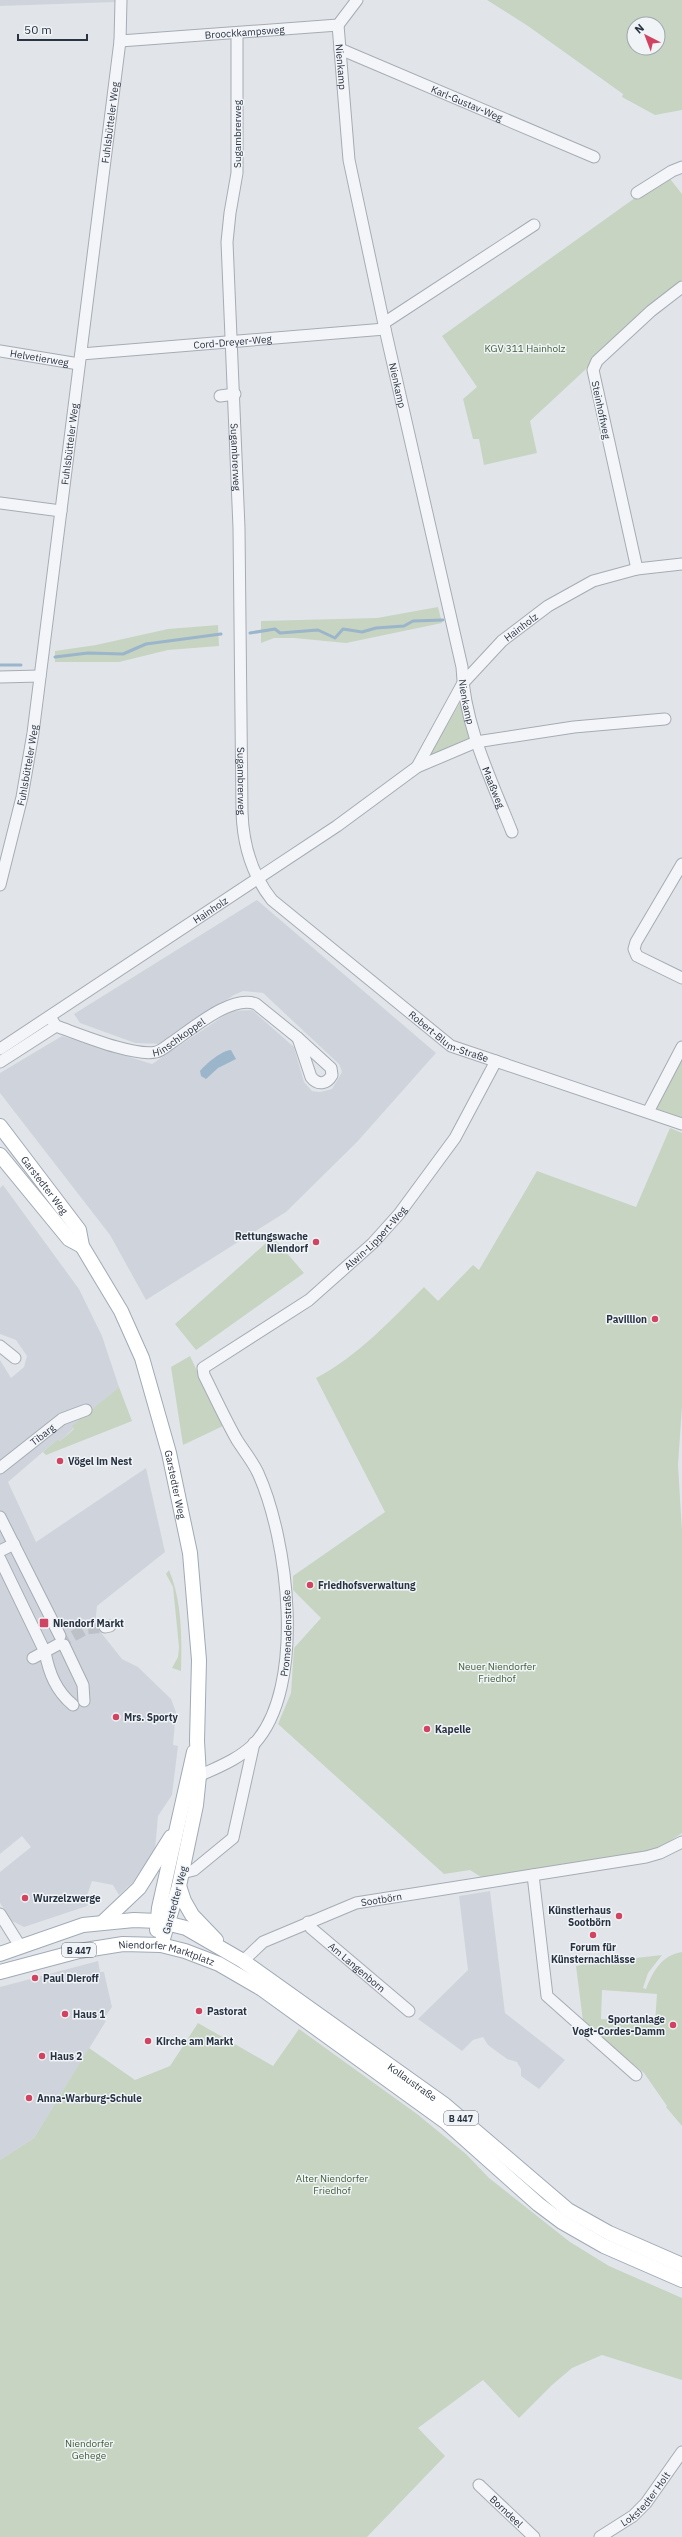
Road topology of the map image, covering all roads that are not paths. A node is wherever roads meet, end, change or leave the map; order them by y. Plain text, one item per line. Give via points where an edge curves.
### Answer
1 (121, 0) edge
2 (357, 0) edge
3 (338, 25) junction
4 (237, 33) junction
5 (120, 41) junction
6 (340, 49) junction
7 (594, 156) dead end
8 (682, 167) edge
9 (637, 193) dead end
10 (534, 225) dead end
11 (682, 288) edge
12 (385, 326) junction
13 (232, 341) junction
14 (0, 351) edge
15 (80, 359) junction
16 (235, 394) junction
17 (220, 396) dead end
18 (0, 503) edge
19 (61, 511) junction
20 (682, 564) edge
21 (636, 569) junction
22 (40, 676) junction
23 (0, 677) edge
24 (463, 683) junction
25 (665, 719) dead end
26 (476, 742) junction
27 (417, 767) junction
28 (512, 832) dead end
29 (682, 864) edge
30 (258, 879) junction
31 (0, 885) edge
32 (682, 978) edge
33 (53, 1022) junction
34 (298, 1038) dead end
35 (682, 1047) edge
36 (0, 1049) edge
37 (496, 1061) junction
38 (0, 1062) edge
39 (648, 1112) junction
40 (682, 1124) edge
41 (0, 1126) edge
42 (0, 1154) edge
43 (82, 1246) junction
44 (0, 1346) edge
45 (15, 1358) dead end
46 (204, 1366) joint
47 (86, 1410) dead end
48 (0, 1466) edge
49 (0, 1517) edge
50 (14, 1544) junction
51 (0, 1552) edge
52 (1, 1562) edge
53 (29, 1574) junction
54 (12, 1582) junction
55 (56, 1645) junction
56 (33, 1658) dead end
57 (84, 1701) dead end
58 (73, 1705) dead end
59 (197, 1741) junction
60 (254, 1744) junction
61 (199, 1776) junction
62 (177, 1828) junction
63 (682, 1842) edge
64 (534, 1875) junction
65 (181, 1880) junction
66 (0, 1914) edge
67 (164, 1922) junction
68 (308, 1922) junction
69 (102, 1923) junction
70 (20, 1946) junction
71 (161, 1946) junction
72 (220, 1946) junction
73 (0, 1954) edge
74 (243, 1961) junction
75 (0, 1972) edge
76 (409, 2011) dead end
77 (316, 2028) joint
78 (636, 2075) dead end
79 (682, 2265) edge
80 (682, 2280) edge
81 (682, 2452) edge
82 (479, 2485) dead end
83 (534, 2537) edge
84 (600, 2537) edge

1 - 5 street, Fuhlsbütteler Weg
2 - 3 street
3 - 4 street, Broockkampsweg
3 - 6 street, Nienkamp
4 - 5 street, Broockkampsweg
4 - 13 street, Sugambrerweg via 237,173 227,242
5 - 15 street, Fuhlsbütteler Weg
6 - 7 street, Karl-Gustav-Weg
6 - 12 street, Nienkamp via 349,160
8 - 9 street
10 - 12 street, Cord-Dreyer-Weg
11 - 21 street, Steinhoffweg via 651,311 597,362 593,370
12 - 13 street, Cord-Dreyer-Weg
12 - 24 street, Nienkamp via 462,667
13 - 15 street, Cord-Dreyer-Weg
13 - 16 street, Sugambrerweg
14 - 15 street, Helvetierweg
15 - 19 street, Fuhlsbütteler Weg
16 - 17 street
16 - 30 street, Sugambrerweg via 243,838
18 - 19 street
19 - 22 street, Fuhlsbütteler Weg
20 - 21 street, Hainholz
21 - 24 street, Hainholz via 593,580 548,606 502,641
22 - 23 street
22 - 31 street, Fuhlsbütteler Weg via 24,784
24 - 26 street, Nienkamp
24 - 27 street, Hainholz
25 - 26 street, Hainholz via 574,727
26 - 27 street, Hainholz
26 - 28 street, Maaßweg
27 - 30 street, Hainholz via 337,826
29 - 32 street via 636,942 634,950 637,956
30 - 33 street, Hainholz
30 - 37 street, Robert-Blum-Straße via 272,900 429,1030 451,1046
33 - 34 street, Hinschkoppel via 134,1052 155,1053 223,1009 236,1002 248,1000
33 - 36 street, Hainholz
33 - 38 street, Hainholz
35 - 39 street
37 - 39 street, Robert-Blum-Straße
37 - 46 street, Alwin-Lippert-Weg via 455,1138 399,1214 373,1243 310,1300
39 - 40 street, Robert-Blum-Straße
41 - 43 main road, Garstedter Weg via 79,1230
42 - 43 main road, Garstedter Weg via 68,1239
43 - 59 main road, Garstedter Weg via 122,1311 142,1358 169,1453 190,1553 199,1677
44 - 45 street
46 - 60 street, Promenadenstraße via 204,1375 237,1440 258,1473 274,1518 282,1561 286,1599 284,1674 273,1715
47 - 48 street, Tibarg via 62,1419
49 - 50 street
50 - 51 street
50 - 53 street
52 - 54 street
53 - 54 street
53 - 55 street
54 - 55 street
55 - 56 street
55 - 57 street via 83,1685
55 - 58 street via 48,1668 62,1696
59 - 61 main road, Garstedter Weg
59 - 62 main road, Garstedter Weg via 182,1797
60 - 61 street, Promenadenstraße via 236,1758
60 - 65 street, Promenadenstraße via 233,1838
61 - 65 main road, Garstedter Weg
62 - 67 main road, Garstedter Weg
62 - 69 main road via 139,1888
63 - 64 street, Sootbörn via 646,1857
64 - 68 street, Sootbörn via 356,1903
64 - 78 street via 547,1996
65 - 67 main road, Garstedter Weg
65 - 72 main road via 184,1900 192,1914 212,1933
66 - 70 street
67 - 69 main road, Niendorfer Marktplatz / B 447
67 - 71 main road, Garstedter Weg via 158,1936
67 - 72 main road, Niendorfer Marktplatz / B 447
68 - 74 street, Sootbörn via 260,1944
68 - 76 street, Am Langenborn via 311,1928
69 - 70 main road, Niendorfer Marktplatz / B 447 via 82,1925
70 - 73 main road, B 447
71 - 75 main road, Niendorfer Marktplatz / B 447 via 132,1944 93,1947
71 - 77 main road, Niendorfer Marktplatz / B 447 via 201,1956 235,1972
72 - 74 main road, Niendorfer Marktplatz / B 447
74 - 79 main road, Kollaustraße / B 447 via 445,2105 568,2210 609,2233
77 - 80 main road, Kollaustraße / B 447 via 446,2122 562,2222 604,2246
81 - 84 street, Lokstedter Holt via 646,2503 633,2516
82 - 83 street, Borndeel

